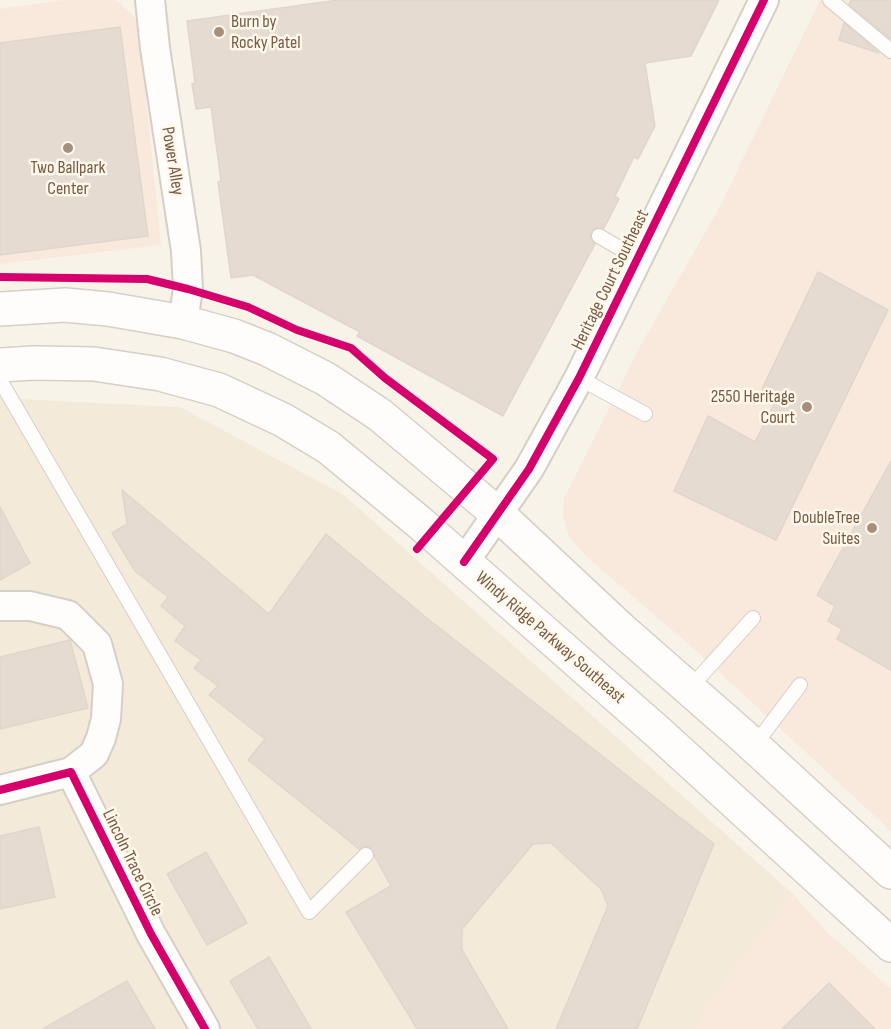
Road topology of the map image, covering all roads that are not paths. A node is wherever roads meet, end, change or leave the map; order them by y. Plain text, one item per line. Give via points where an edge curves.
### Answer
1 (150, 0) edge
2 (764, 0) edge
3 (830, 0) edge
4 (891, 51) edge
5 (599, 236) dead end
6 (638, 259) junction
7 (0, 309) edge
8 (183, 322) junction
9 (0, 365) edge
10 (579, 378) junction
11 (0, 380) edge
12 (645, 414) dead end
13 (498, 515) junction
14 (464, 562) junction
15 (0, 606) edge
16 (753, 618) dead end
17 (800, 685) dead end
18 (689, 689) junction
19 (754, 746) junction
20 (71, 772) junction
21 (0, 790) edge
22 (366, 855) dead end
23 (891, 872) edge
24 (891, 945) edge
25 (205, 1029) edge

1 - 8 street, Power Alley via 186,251 188,289
2 - 6 street, Heritage Court Southeast
3 - 4 lane
5 - 6 lane
6 - 10 street, Heritage Court Southeast
7 - 8 main road via 65,305
8 - 13 main road via 267,349 326,380 380,416
9 - 14 main road, Windy Ridge Parkway Southeast via 94,364 160,374 219,390 284,420 328,447
10 - 12 lane
10 - 13 street, Heritage Court Southeast via 529,469
11 - 22 lane via 309,912
13 - 14 street, Heritage Court Southeast
13 - 18 main road
14 - 24 main road, Windy Ridge Parkway Southeast
15 - 20 street via 30,606 68,615 97,644 108,684 106,719 94,754
16 - 18 lane
17 - 19 lane
18 - 19 main road
19 - 23 main road
20 - 21 street
20 - 25 street, Lincoln Trace Circle via 151,934

